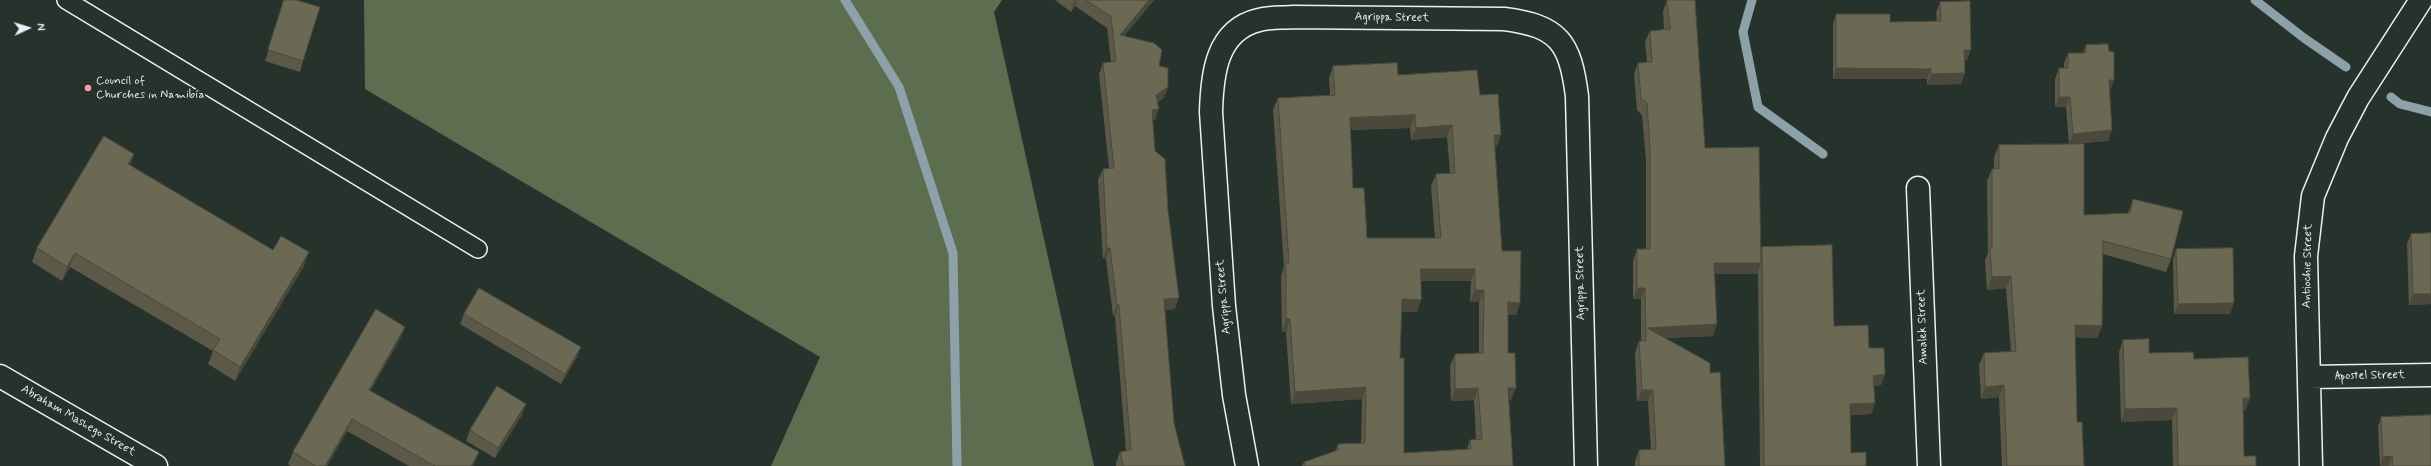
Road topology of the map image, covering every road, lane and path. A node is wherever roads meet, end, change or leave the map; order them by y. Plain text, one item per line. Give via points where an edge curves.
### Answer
1 (66, 0) edge
2 (2421, 0) edge
3 (1918, 188) dead end
4 (478, 249) dead end
5 (2431, 375) edge
6 (0, 376) edge
7 (2309, 377) junction
8 (156, 466) edge
9 (1247, 466) edge
10 (1586, 466) edge
11 (1929, 466) edge
12 (2311, 466) edge

1 - 4 lane
2 - 7 street, Antiochie Street via 2358,98 2337,138 2312,196 2306,256
3 - 11 street, Amalek Street
5 - 7 street, Apostel Street
6 - 8 street, Abraham Mashego Street
7 - 12 street, Antiochie Street
9 - 10 street, Agrippa Street via 1234,395 1224,306 1211,112 1212,83 1220,49 1240,29 1259,20 1293,17 1524,22 1553,33 1566,50 1573,67 1577,96

